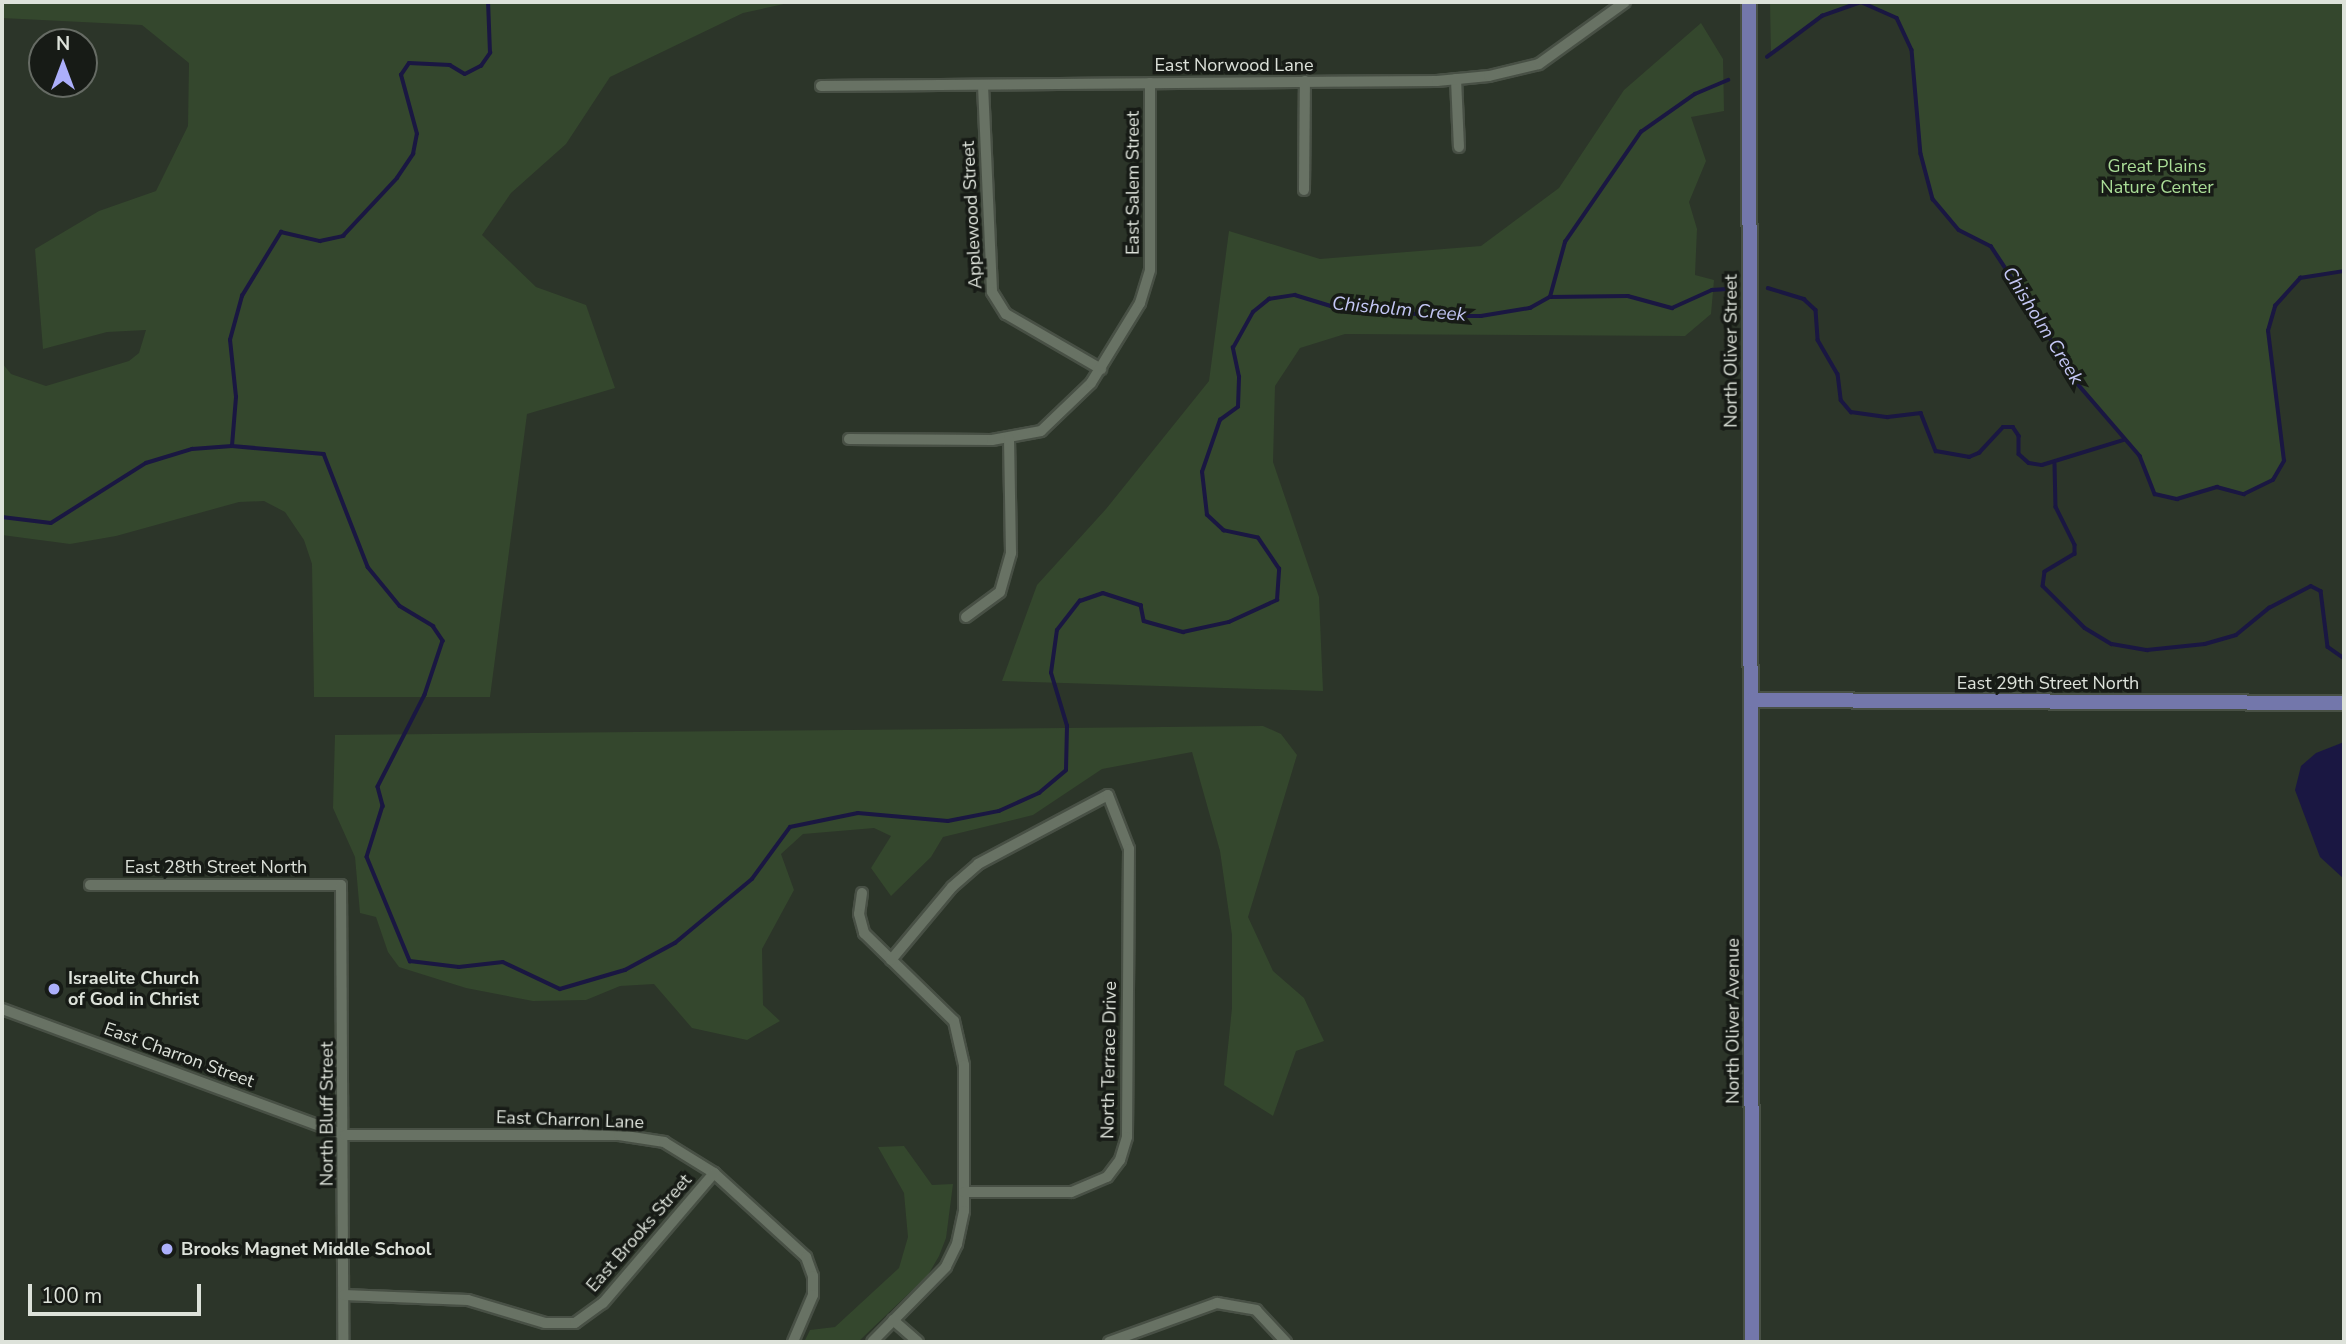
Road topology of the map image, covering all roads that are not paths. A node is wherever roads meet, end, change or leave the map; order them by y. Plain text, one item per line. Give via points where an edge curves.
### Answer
1 (1625, 2) edge
2 (1749, 2) edge
3 (1456, 79) junction
4 (1305, 82) junction
5 (1150, 83) junction
6 (984, 85) junction
7 (821, 86) dead end
8 (1460, 147) dead end
9 (1304, 190) dead end
10 (1101, 369) junction
11 (1009, 438) junction
12 (849, 439) dead end
13 (966, 617) dead end
14 (1752, 700) junction
15 (2338, 703) edge
16 (90, 884) dead end
17 (341, 885) joint
18 (862, 893) dead end
19 (891, 960) junction
20 (2, 1009) edge
21 (345, 1135) junction
22 (713, 1173) junction
23 (964, 1192) junction
24 (344, 1295) junction
25 (893, 1320) junction
26 (343, 1342) edge
27 (793, 1342) edge
28 (872, 1342) edge
29 (918, 1342) edge
30 (1109, 1342) edge
31 (1286, 1342) edge
32 (1752, 1342) edge

1 - 3 street, East Norwood Lane via 1539,64
2 - 14 main road, North Oliver Street
3 - 4 street, East Norwood Lane
3 - 8 street
4 - 5 street, East Norwood Lane
4 - 9 street
5 - 6 street, East Norwood Lane
5 - 10 street, East Salem Street via 1150,270 1140,303
6 - 7 street, East Norwood Lane
6 - 10 street, Applewood Street via 992,292 1006,314
10 - 11 street, East Salem Street via 1041,431
11 - 12 street, East Salem Street
11 - 13 street via 1011,553 1000,592
14 - 15 main road, East 29th Street North
14 - 32 main road, North Oliver Avenue
16 - 17 street, East 28th Street North
17 - 21 street, North Bluff Street
18 - 19 street via 859,914 864,933
19 - 23 street via 940,1003 962,1039
19 - 23 street, North Terrace Drive via 952,887 978,864 1108,795 1129,849 1127,1137 1120,1160 1107,1177 1071,1192
20 - 21 street, East Charron Street
21 - 22 street, East Charron Lane via 639,1136 664,1142
21 - 24 street, North Bluff Street
22 - 24 street, East Brooks Street via 603,1303 575,1324 545,1322 468,1300
22 - 27 street, East Charron Lane via 806,1257 813,1286 809,1312
23 - 25 street via 957,1244 946,1267
24 - 26 street, North Bluff Street
25 - 28 street
25 - 29 street
30 - 31 street via 1217,1303 1256,1310

